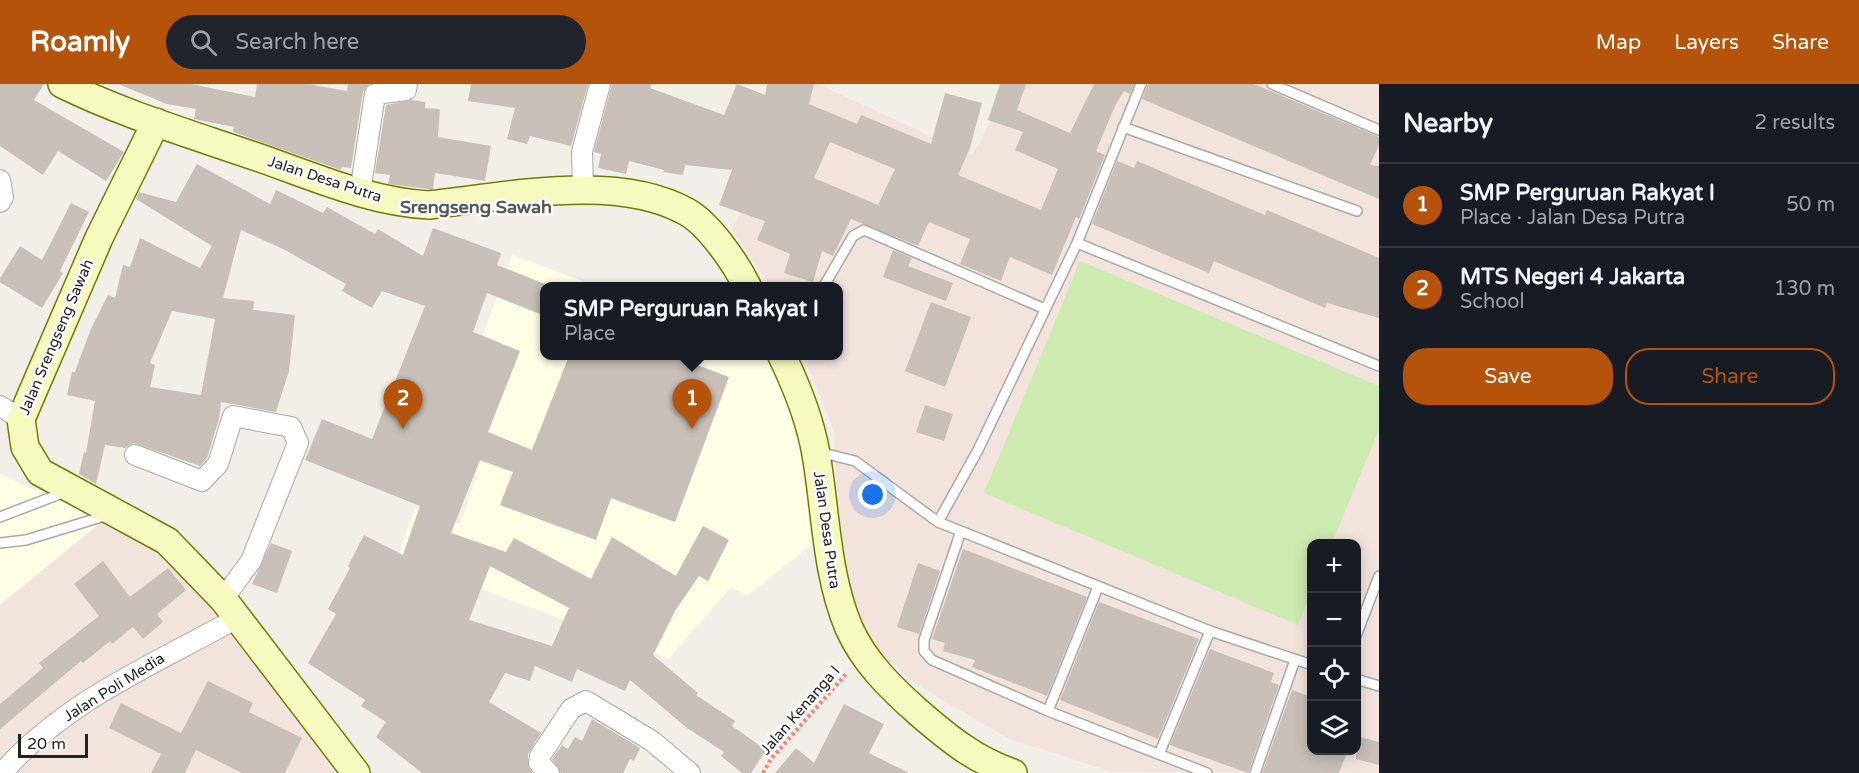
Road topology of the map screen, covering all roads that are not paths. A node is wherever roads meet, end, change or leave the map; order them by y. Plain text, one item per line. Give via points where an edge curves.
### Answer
1 (62, 84) edge
2 (407, 84) edge
3 (600, 84) edge
4 (1141, 84) edge
5 (1272, 84) edge
6 (156, 122) junction
7 (1123, 127) junction
8 (1379, 130) edge
9 (0, 180) edge
10 (583, 188) junction
11 (360, 192) junction
12 (0, 202) edge
13 (1357, 211) dead end
14 (1077, 243) junction
15 (744, 282) edge
16 (826, 282) edge
17 (1045, 309) junction
18 (784, 360) edge
19 (1379, 366) edge
20 (10, 412) edge
21 (816, 452) junction
22 (135, 455) dead end
23 (70, 490) junction
24 (115, 513) junction
25 (0, 517) edge
26 (938, 522) junction
27 (961, 531) junction
28 (0, 543) edge
29 (1379, 576) edge
30 (1098, 587) junction
31 (230, 608) junction
32 (1361, 623) edge
33 (1210, 631) junction
34 (1295, 660) junction
35 (1307, 664) edge
36 (1361, 681) edge
37 (1379, 686) edge
38 (1048, 711) junction
39 (1160, 752) junction
40 (2, 773) edge
41 (356, 773) edge
42 (549, 773) edge
43 (690, 773) edge
44 (1013, 773) edge
45 (1207, 773) edge
46 (1255, 773) edge

1 - 6 street
2 - 11 street via 406,90 375,94
3 - 10 street via 582,152
4 - 7 lane
5 - 8 lane
6 - 11 street, Jalan Desa Putra
6 - 20 street, Jalan Srengseng Sawah
7 - 13 lane
7 - 14 lane
9 - 12 street
10 - 11 street, Jalan Desa Putra via 429,205 404,204
10 - 15 street, Jalan Desa Putra via 635,194 688,212 716,239
14 - 17 lane
14 - 19 lane
16 - 17 lane via 853,236 864,230
17 - 26 lane via 978,450
18 - 21 street, Jalan Desa Putra via 802,397
20 - 23 street, Jalan Srengseng Sawah via 40,472
21 - 26 lane via 855,461
21 - 44 street, Jalan Desa Putra via 836,593 850,630 887,684 947,738 986,764
22 - 31 street via 202,481 218,465 233,416 291,427 296,434 298,443
23 - 24 street, Jalan Srengseng Sawah
23 - 25 lane
24 - 28 lane via 26,540
24 - 31 street, Jalan Srengseng Sawah via 166,541
26 - 27 lane
27 - 30 lane
27 - 38 lane via 924,640 924,651 932,660
29 - 32 lane
30 - 33 lane
30 - 38 lane
31 - 40 street, Jalan Poli Media via 72,710 21,751
31 - 41 street, Jalan Srengseng Sawah
33 - 34 lane
33 - 39 lane
34 - 35 lane
34 - 46 lane
36 - 37 lane
38 - 39 lane
39 - 45 lane
42 - 43 street via 539,763 540,756 571,709 586,701 652,741

